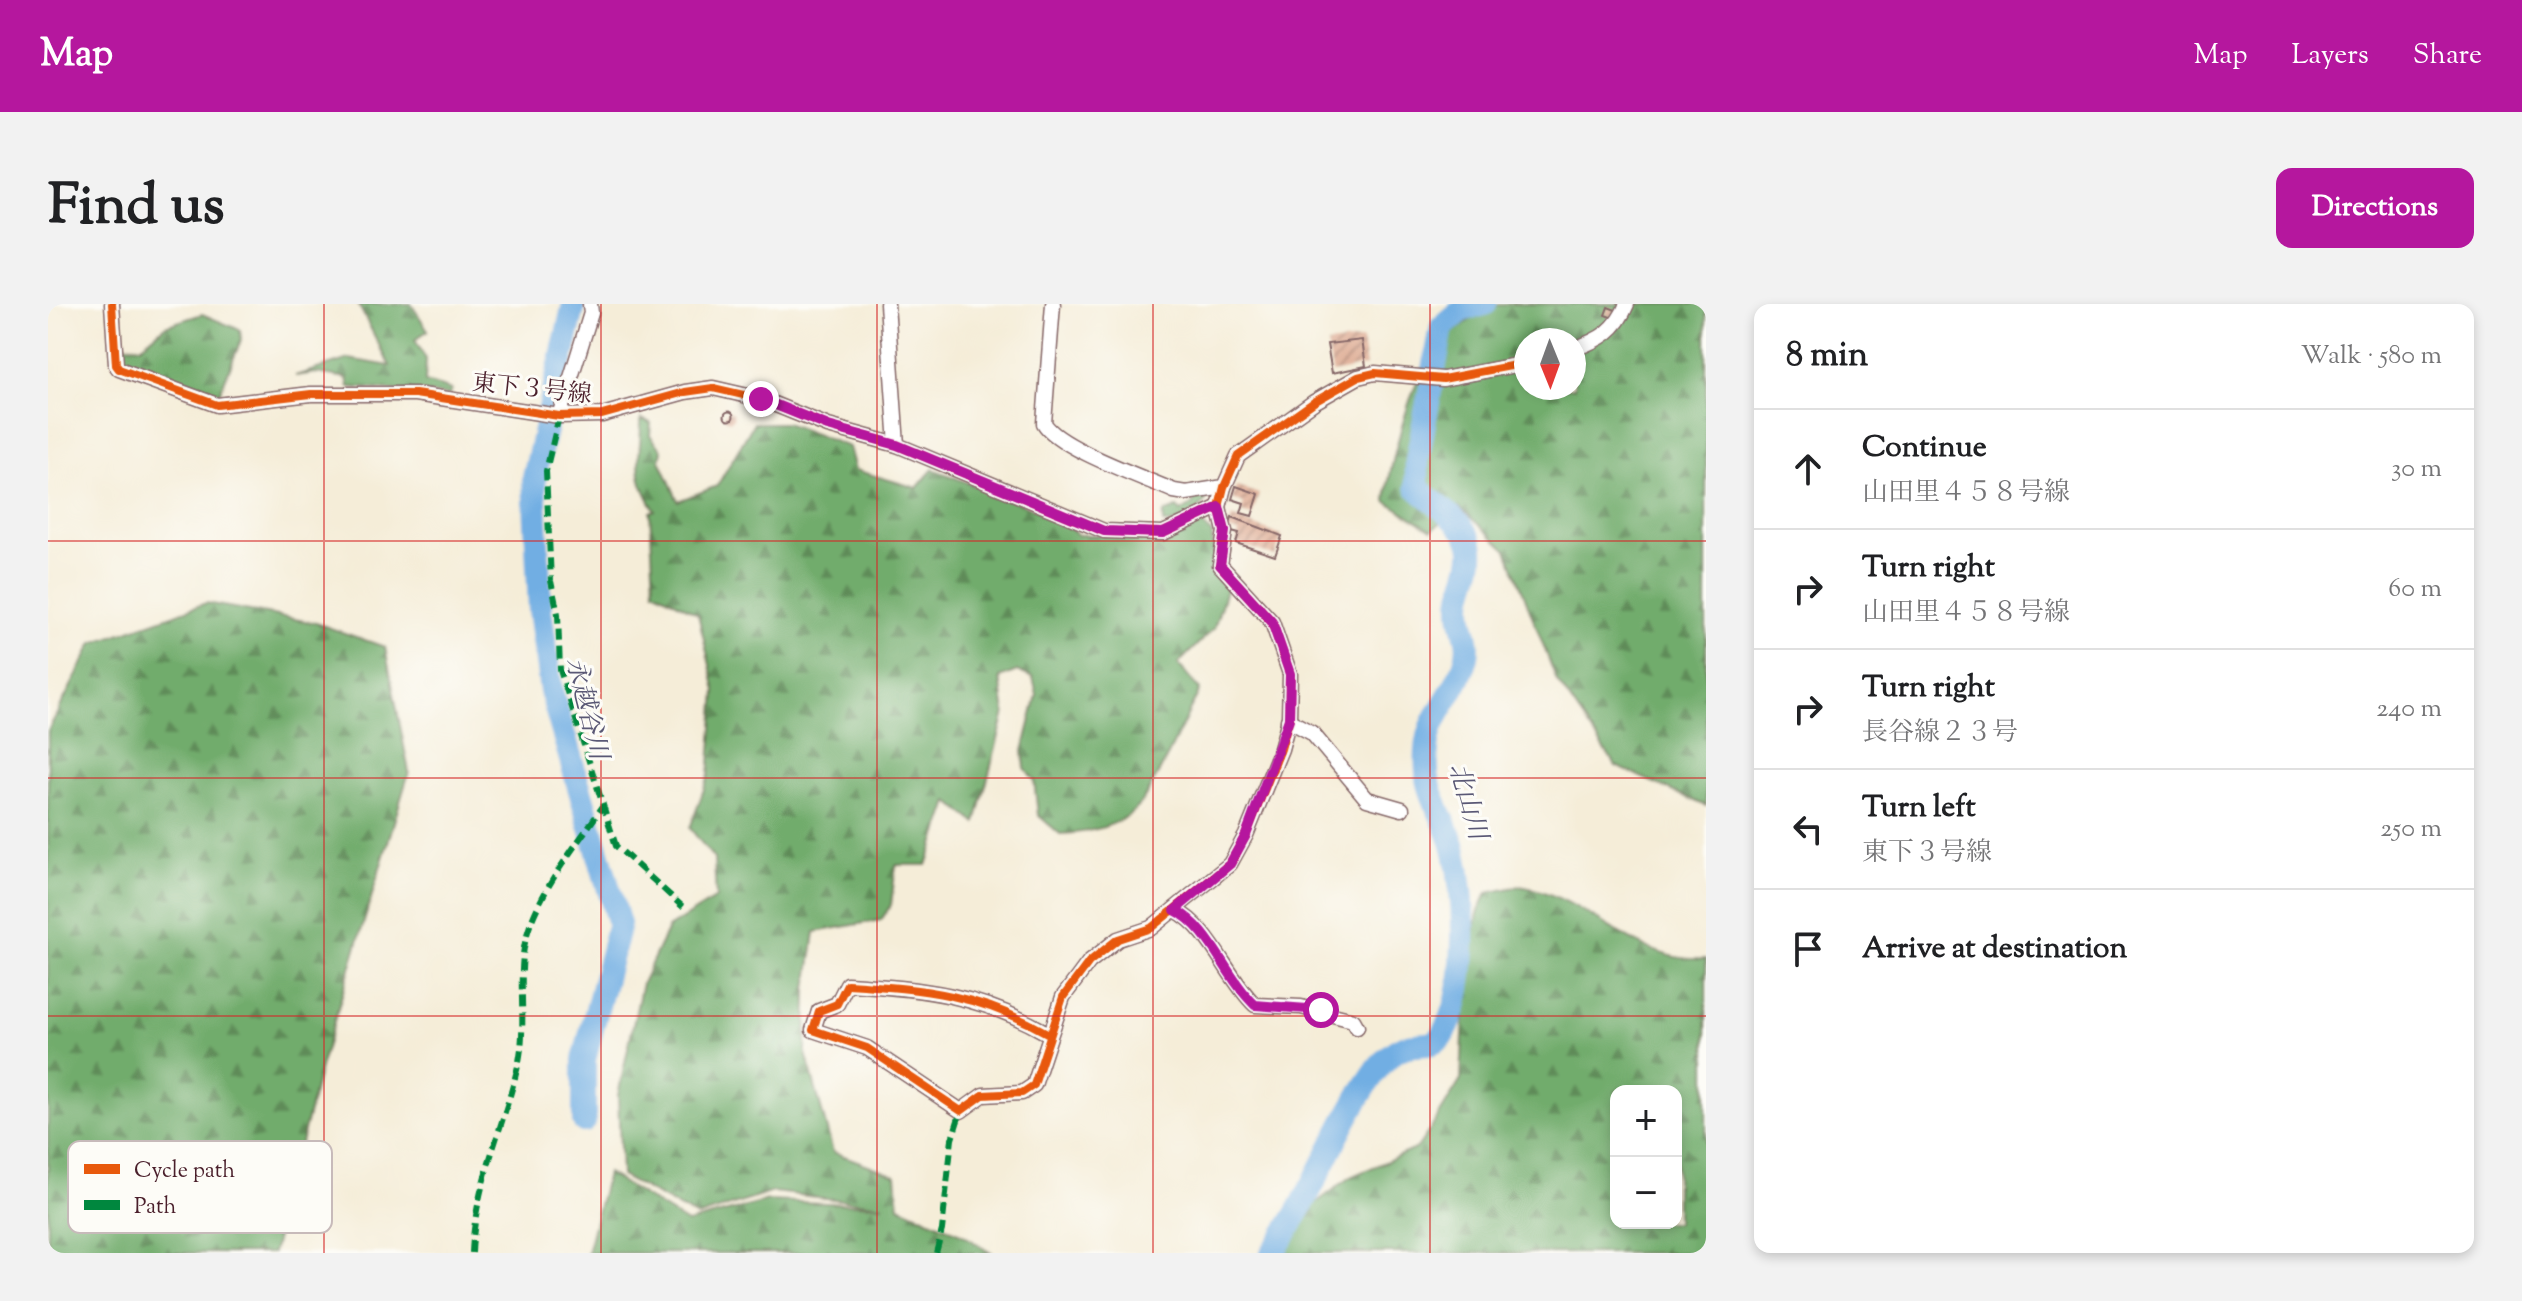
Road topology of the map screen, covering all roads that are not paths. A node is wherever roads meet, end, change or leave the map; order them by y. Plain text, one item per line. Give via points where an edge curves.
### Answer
1 (112, 304) edge
2 (590, 304) edge
3 (887, 304) edge
4 (1053, 304) edge
5 (1627, 304) edge
6 (1586, 344) edge
7 (1514, 365) edge
8 (553, 415) junction
9 (897, 445) junction
10 (1224, 487) junction
11 (1219, 507) junction
12 (1288, 720) junction
13 (1402, 809) dead end
14 (1175, 910) junction
15 (1357, 1027) dead end
16 (1049, 1034) junction

1 - 8 street, 東下３号線 via 119,369 217,405 311,394 415,394
2 - 8 street
3 - 9 street
4 - 10 street via 1044,423 1049,431 1174,491
5 - 6 street via 1619,322
7 - 10 street via 1443,379 1375,373 1358,377 1238,456
8 - 9 street, 東下３号線 via 602,415 713,388
9 - 11 street, 東下３号線 via 1104,531 1163,533
10 - 11 street
11 - 12 street via 1225,531 1220,565 1272,622 1290,674
12 - 13 street via 1312,733 1367,799
12 - 14 street via 1246,835 1230,864
14 - 15 street via 1190,917 1255,1005 1321,1010 1353,1020
14 - 16 street via 1151,928 1118,939 1089,962 1063,997
16 - 16 street via 972,998 847,984 837,1004 819,1011 813,1030 867,1048 961,1111 983,1095 1022,1093 1034,1085

